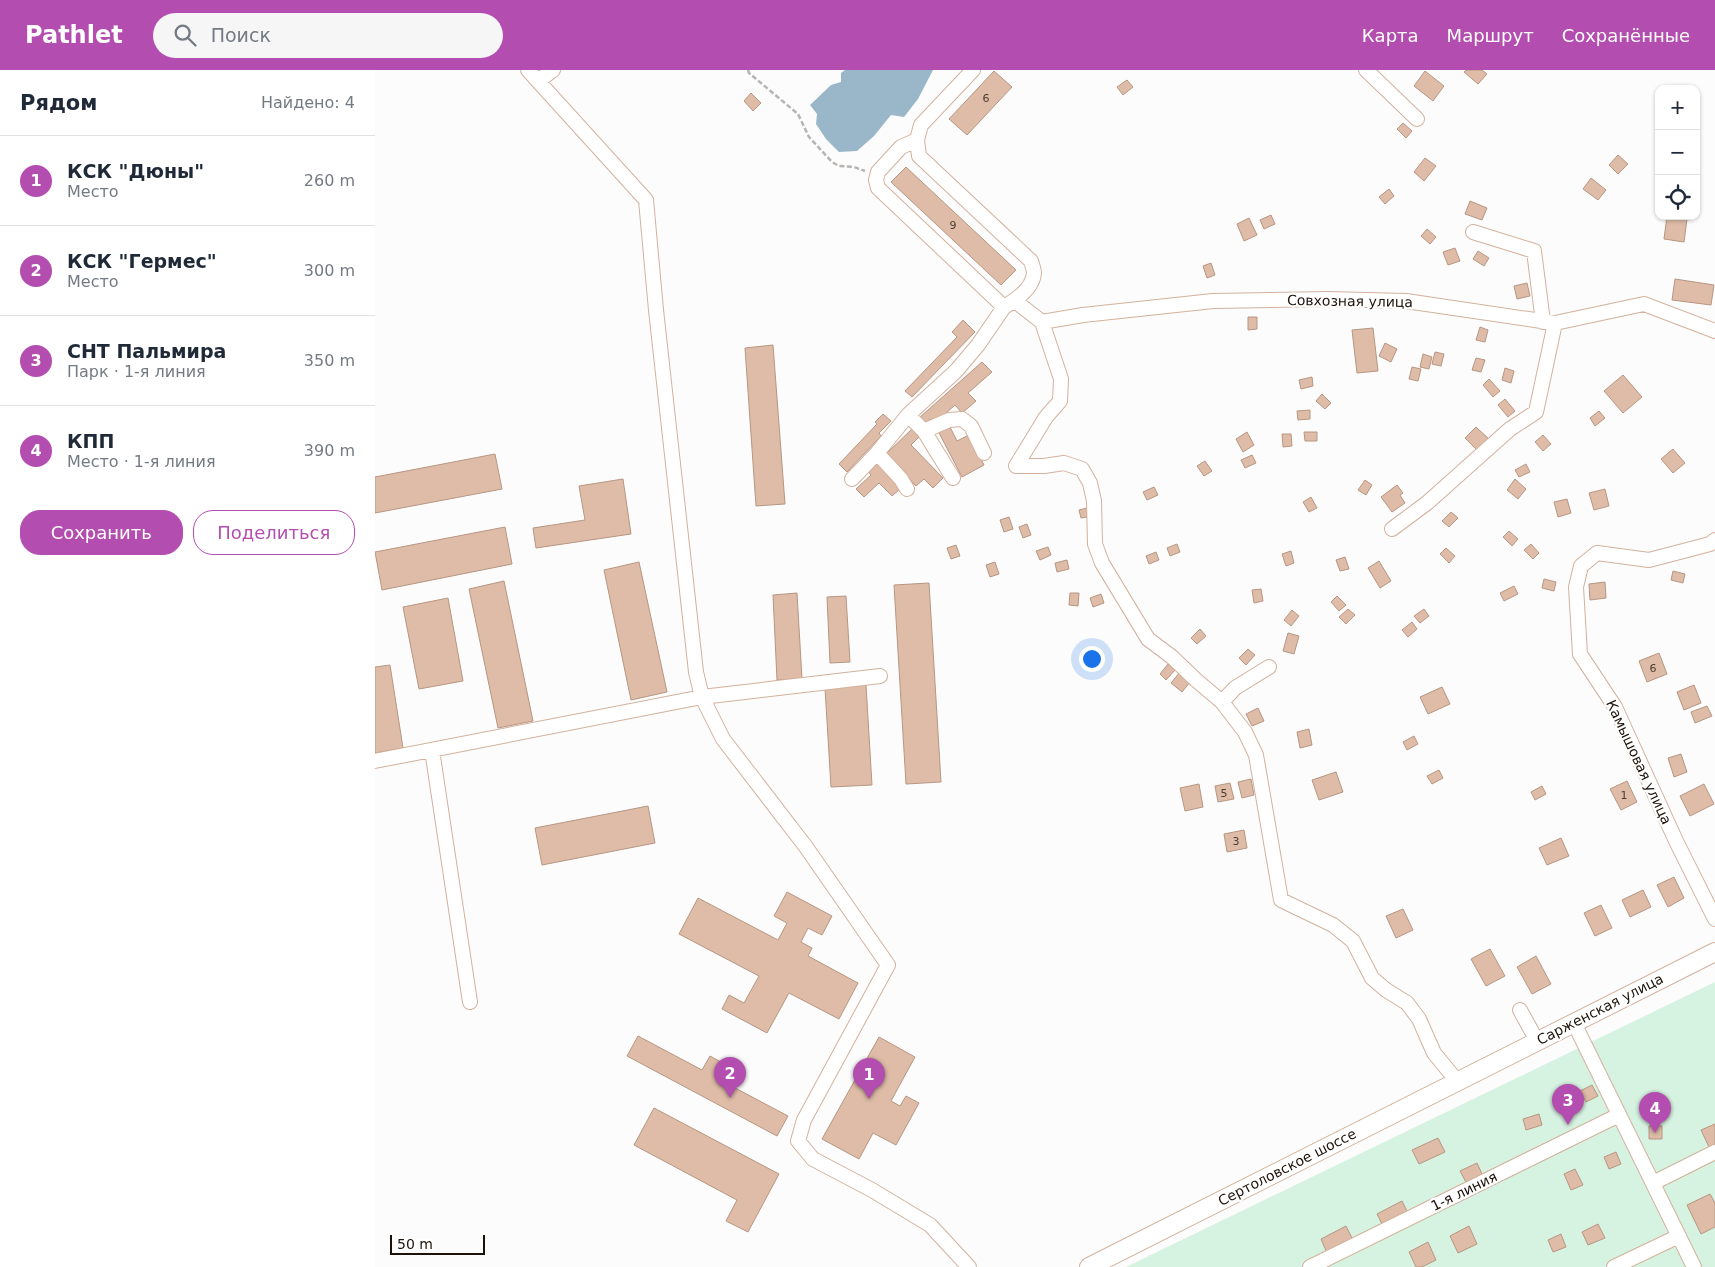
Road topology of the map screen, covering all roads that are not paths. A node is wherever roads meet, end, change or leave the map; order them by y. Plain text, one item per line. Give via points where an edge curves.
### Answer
1 (528, 70) edge
2 (553, 70) edge
3 (973, 70) edge
4 (1366, 70) edge
5 (538, 81) junction
6 (1417, 119) dead end
7 (917, 140) junction
8 (1473, 232) dead end
9 (1010, 304) junction
10 (1042, 322) junction
11 (1549, 322) junction
12 (1715, 331) edge
13 (908, 415) junction
14 (924, 431) junction
15 (877, 453) junction
16 (984, 453) dead end
17 (953, 478) dead end
18 (852, 479) dead end
19 (907, 489) dead end
20 (1392, 529) dead end
21 (1715, 540) edge
22 (1269, 667) dead end
23 (880, 676) dead end
24 (702, 697) junction
25 (1222, 702) junction
26 (432, 750) junction
27 (375, 761) edge
28 (1715, 919) edge
29 (1715, 952) edge
30 (470, 1002) dead end
31 (1520, 1010) dead end
32 (1574, 1023) junction
33 (1537, 1041) junction
34 (1486, 1066) joint
35 (1457, 1081) junction
36 (1619, 1115) junction
37 (1715, 1152) edge
38 (1653, 1183) junction
39 (1679, 1236) junction
40 (969, 1267) edge
41 (1089, 1267) edge
42 (1310, 1267) edge
43 (1615, 1267) edge
44 (1694, 1267) edge

1 - 5 street
2 - 5 street
3 - 7 street via 921,125
4 - 6 street
5 - 24 street via 646,200 696,672
7 - 9 street via 919,156 1031,261 1034,272 1031,283
7 - 9 street via 901,147 878,172 879,188
8 - 11 street via 1534,252
9 - 10 street
9 - 13 street via 956,371
10 - 11 street, Совхозная улица via 1213,301 1328,299 1406,301
10 - 25 street via 1061,379 1060,401 1045,417 1017,466 1064,463 1082,469 1090,483 1094,501 1095,544 1102,563 1149,639
11 - 12 street, Совхозная улица via 1644,304
11 - 20 street via 1536,412 1510,429 1427,503
13 - 14 street
13 - 15 street
14 - 16 street via 949,420 962,419 971,426
14 - 17 street
15 - 18 street
15 - 19 street
21 - 28 street, Камышовая улица via 1649,560 1597,553 1581,566 1575,587 1579,654 1615,707
22 - 25 street via 1235,688
23 - 24 street
24 - 26 street
24 - 40 street via 723,740 806,847 888,965 804,1120 798,1140 813,1159 930,1225
25 - 35 street via 1245,732 1256,755 1281,900 1333,925 1353,941 1372,978 1407,1003 1419,1019 1434,1053
26 - 27 street
26 - 30 street
29 - 32 main road, Сарженская улица
31 - 33 street
32 - 33 main road, Сарженская улица
32 - 36 street
33 - 34 main road, Сарженская улица
34 - 35 main road, Сертоловское шоссе
35 - 41 main road, Сертоловское шоссе
36 - 38 street
36 - 42 street, 1-я линия
37 - 38 street
38 - 39 street
39 - 43 street
39 - 44 street

